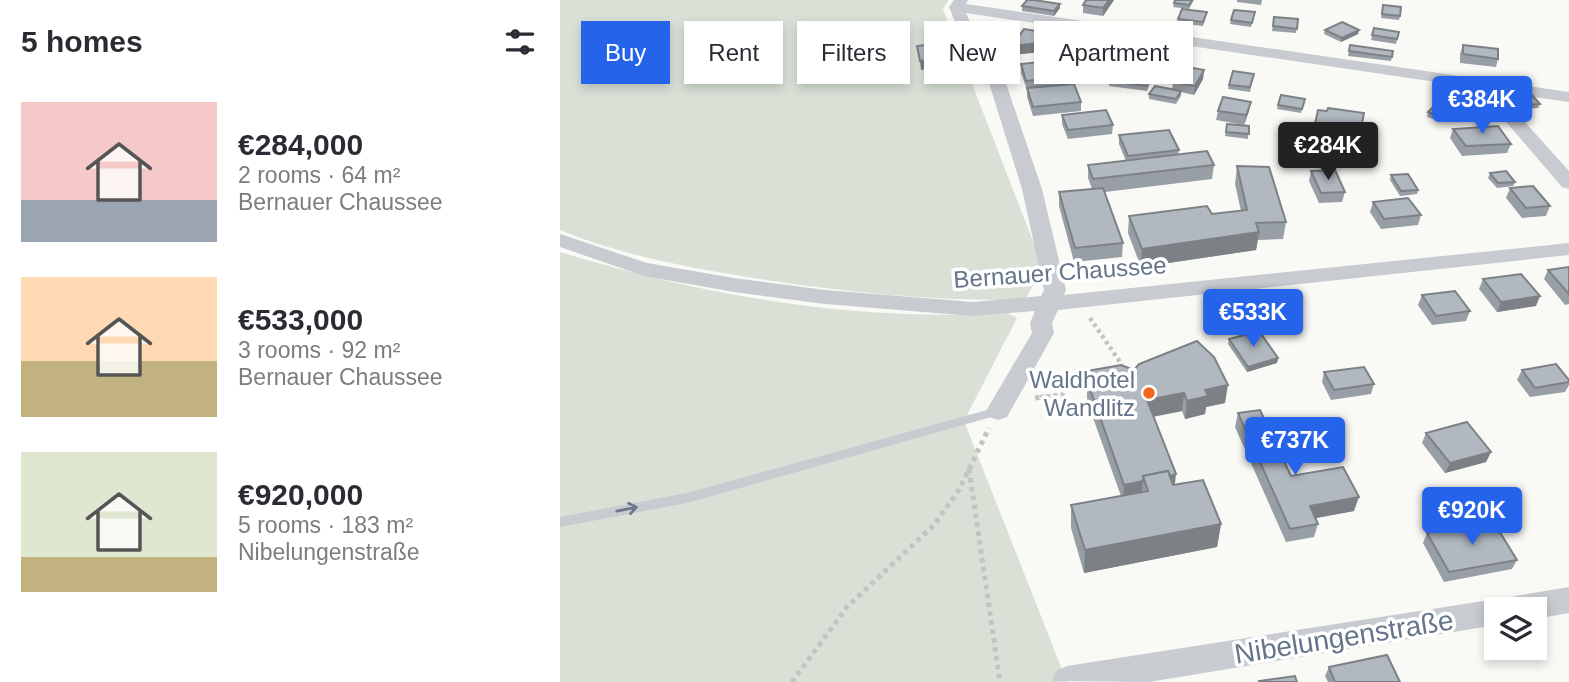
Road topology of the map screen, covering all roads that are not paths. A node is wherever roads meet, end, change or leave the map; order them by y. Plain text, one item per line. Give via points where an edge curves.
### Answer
1 (959, 4) edge
2 (1483, 85) junction
3 (1569, 97) edge
4 (1569, 183) edge
5 (560, 240) edge
6 (1569, 249) edge
7 (1047, 304) junction
8 (998, 411) joint
9 (560, 522) edge
10 (1569, 600) edge
11 (1547, 604) edge
12 (1484, 614) edge
13 (1067, 681) edge

1 - 2 street
1 - 7 street via 973,47 993,69 1032,189 1055,290
2 - 3 street
2 - 4 street
5 - 7 street, Bernauer Chaussee via 644,269 825,298 973,309
6 - 7 street, Bernauer Chaussee
7 - 8 street via 1041,323 1044,333
9 -> 8 lane via 687,498
10 - 11 street
12 - 13 street, Nibelungenstraße

